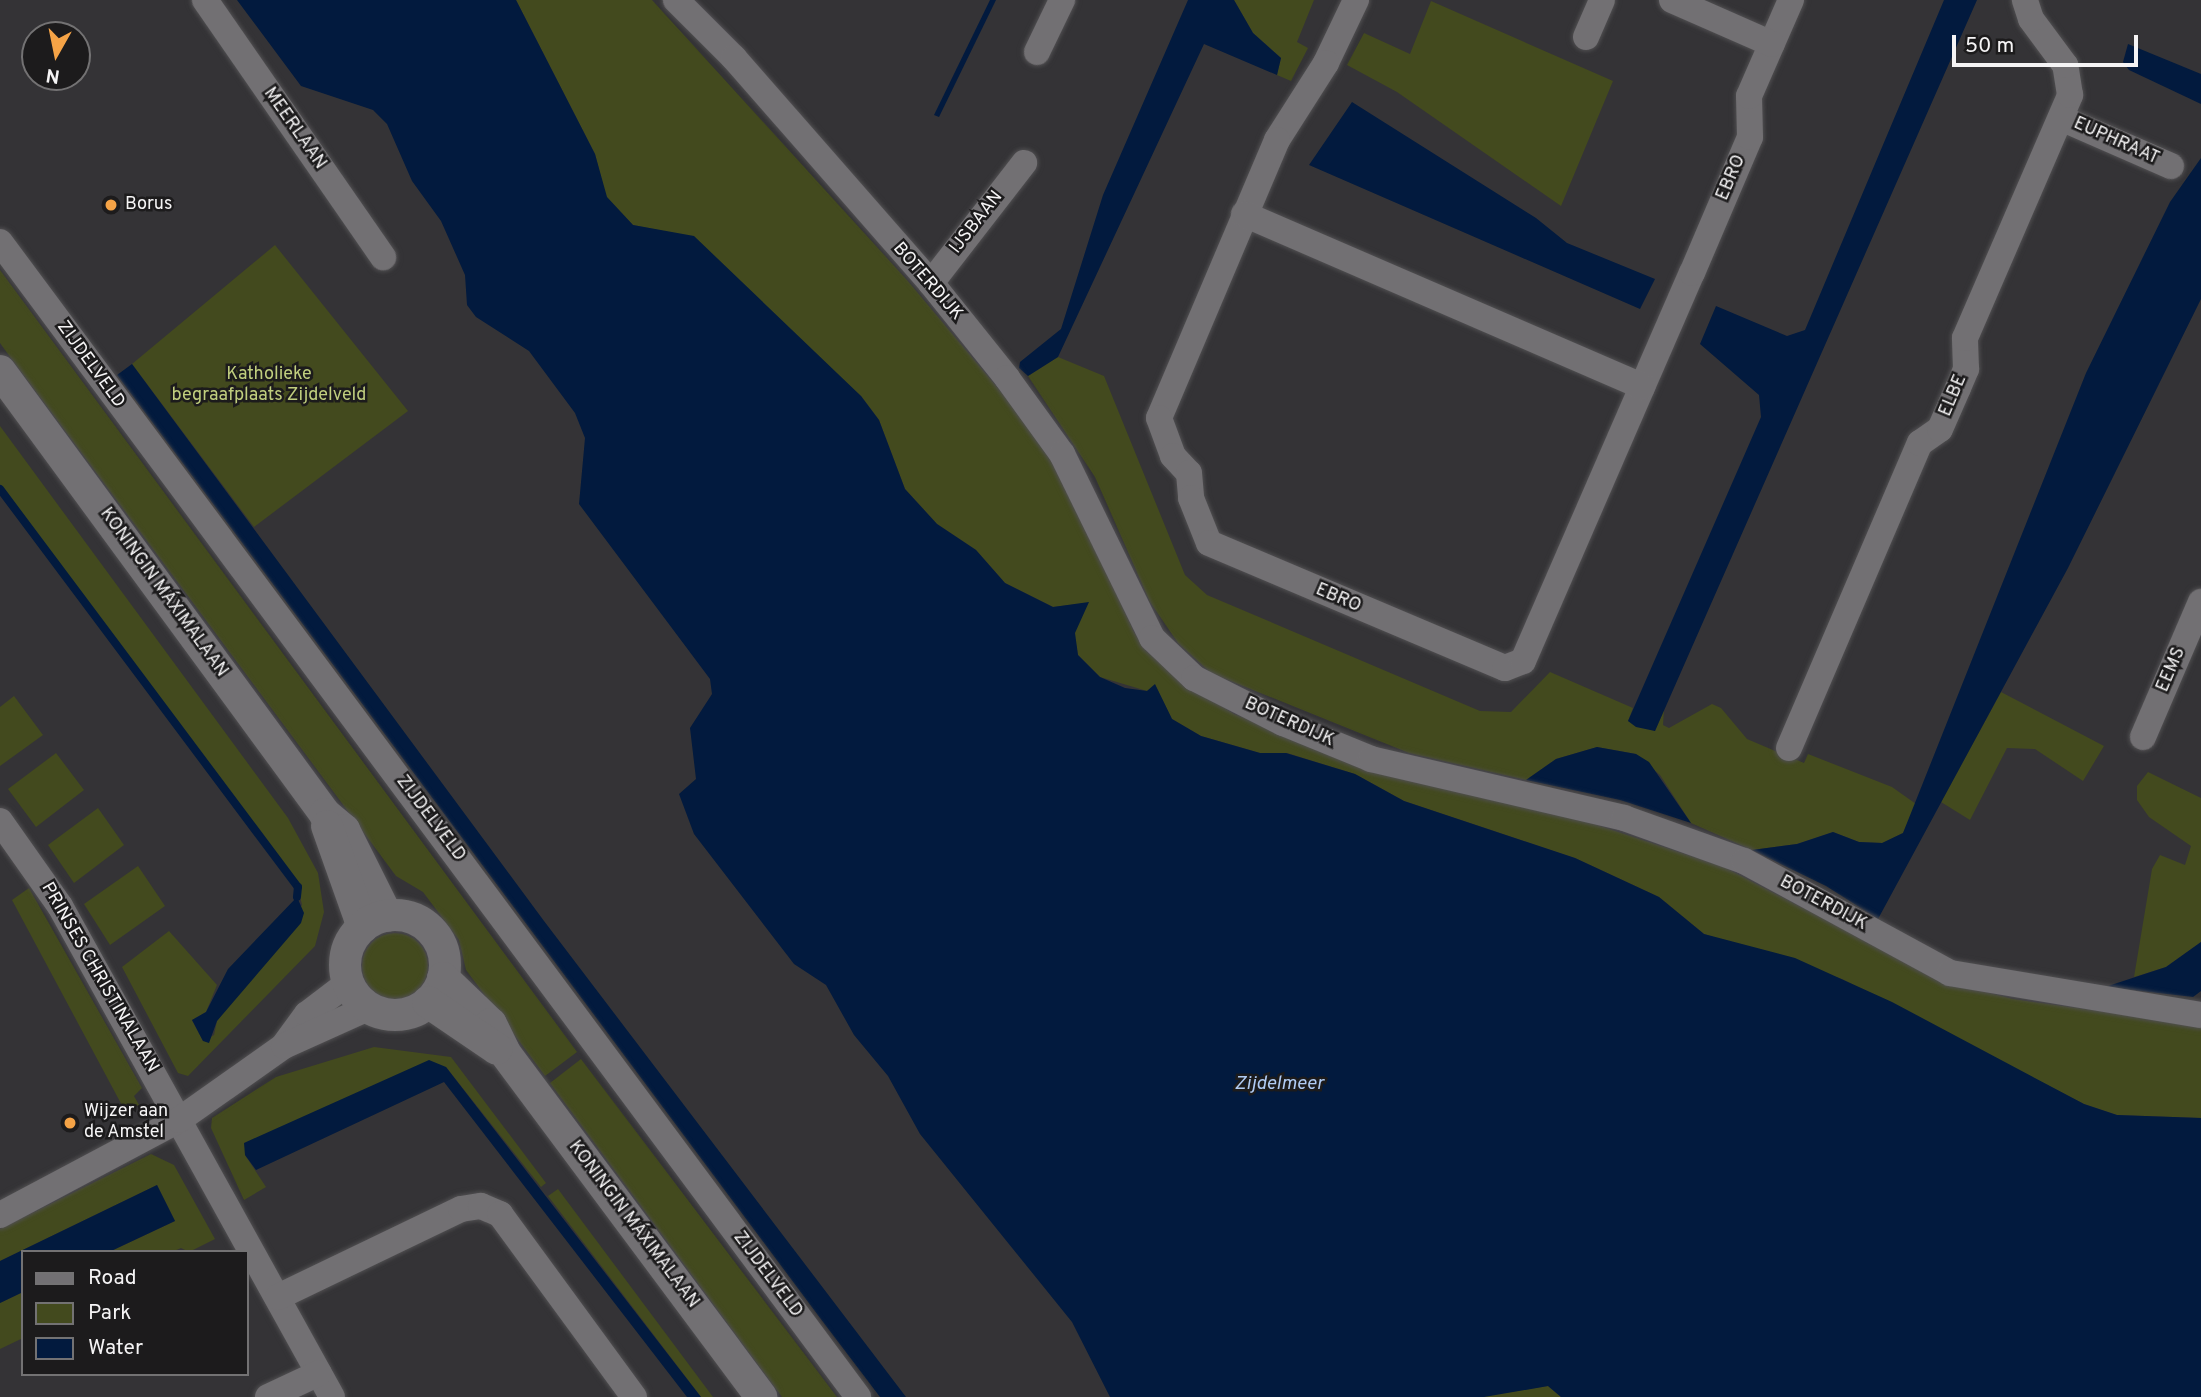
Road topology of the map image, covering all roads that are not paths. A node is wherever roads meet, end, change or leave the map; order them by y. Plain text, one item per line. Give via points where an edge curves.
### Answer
1 (205, 0) edge
2 (676, 0) edge
3 (1062, 0) edge
4 (1356, 0) edge
5 (1602, 0) edge
6 (1672, 0) edge
7 (1791, 0) edge
8 (2025, 0) edge
9 (1586, 37) dead end
10 (1772, 44) junction
11 (1037, 52) dead end
12 (2061, 118) junction
13 (1024, 163) dead end
14 (2171, 166) dead end
15 (1244, 214) junction
16 (0, 242) edge
17 (383, 257) dead end
18 (931, 284) junction
19 (0, 371) edge
20 (1642, 386) junction
21 (2201, 603) edge
22 (2143, 737) dead end
23 (1788, 748) dead end
24 (0, 821) edge
25 (375, 922) junction
26 (348, 983) junction
27 (436, 990) junction
28 (368, 1008) junction
29 (2201, 1014) edge
30 (284, 1046) junction
31 (179, 1120) junction
32 (0, 1215) edge
33 (278, 1297) junction
34 (319, 1373) junction
35 (268, 1397) edge
36 (332, 1397) edge
37 (634, 1397) edge
38 (761, 1397) edge
39 (858, 1397) edge

1 - 17 street, MEERLAAN
2 - 18 street, BOTERDIJK via 734,58
3 - 11 street
4 - 15 street, EBRO via 1326,63 1277,141
5 - 9 street
6 - 10 street
7 - 10 street, EBRO
8 - 12 street, ELBE via 2031,19 2071,78
10 - 20 street, EBRO via 1749,96 1750,137
12 - 14 street, EUPHRAAT
12 - 23 street, ELBE via 1965,338 1966,369 1958,388 1940,429 1920,443
13 - 18 street, IJSBAAN
15 - 20 street
15 - 20 street, EBRO via 1159,418 1173,456 1189,473 1191,498 1209,543 1494,666 1516,665 1523,661
16 - 39 street, ZIJDELVELD
18 - 29 street, BOTERDIJK via 1062,454 1152,638 1194,678 1283,723 1371,759 1624,818 1744,862 1950,973
19 - 25 street, KONINGIN MÁXIMALAAN via 326,814 344,830
21 - 22 street, EEMS
24 - 31 street, PRINSES CHRISTINALAAN via 60,906
25 - 26 street via 347,952
25 - 27 street via 411,919 432,932 443,954
26 - 28 street
26 - 30 street via 307,1014
27 - 28 street via 393,1015
27 - 38 street, KONINGIN MÁXIMALAAN via 491,1024 505,1053
28 - 30 street
30 - 31 street
31 - 32 street
31 - 33 street, PRINSES CHRISTINALAAN
33 - 34 street, PRINSES CHRISTINALAAN
33 - 37 street via 461,1209 481,1206 500,1214
34 - 35 street
34 - 36 street, PRINSES CHRISTINALAAN

